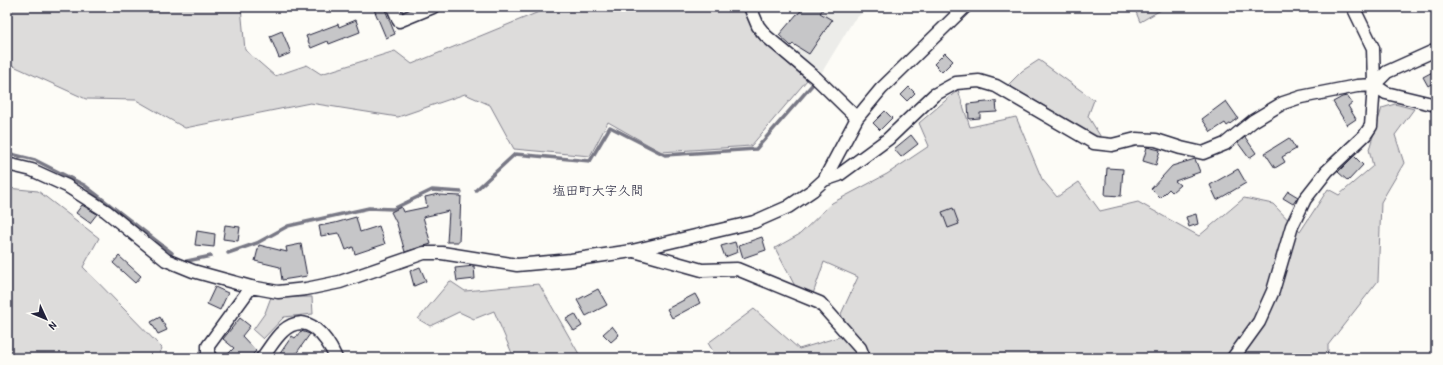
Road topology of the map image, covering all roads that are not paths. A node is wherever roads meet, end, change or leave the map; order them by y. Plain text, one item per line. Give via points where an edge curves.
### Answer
1 (393, 7) edge
2 (433, 7) edge
3 (750, 7) edge
4 (965, 7) edge
5 (1353, 7) edge
6 (1436, 50) edge
7 (1374, 85) junction
8 (1436, 105) edge
9 (857, 118) junction
10 (7, 164) edge
11 (824, 180) junction
12 (632, 251) junction
13 (250, 287) junction
14 (211, 358) edge
15 (262, 358) edge
16 (336, 358) edge
17 (864, 358) edge
18 (1233, 358) edge

1 - 2 street via 399,21
3 - 9 street via 758,26 766,36 816,78
4 - 9 street via 881,89
5 - 7 street via 1373,48
6 - 7 street via 1387,72
7 - 8 street via 1386,93
7 - 11 street via 1350,87 1283,103 1225,144 1203,153 1156,140 1136,139 1112,145 1094,143 996,86 978,81 956,83 934,95 888,139 839,175
7 - 18 street via 1371,126 1305,199 1292,226 1274,291 1259,322
9 - 11 street
10 - 13 street via 32,170 67,186 106,211 166,260 193,271
11 - 12 street via 788,207 754,222
12 - 13 street via 516,265 442,253 424,253 340,282 306,289 278,292
12 - 17 street via 702,270 737,268 820,303 860,348
13 - 14 street via 208,346
15 - 16 street via 283,331 293,324 303,322 315,328 327,340

